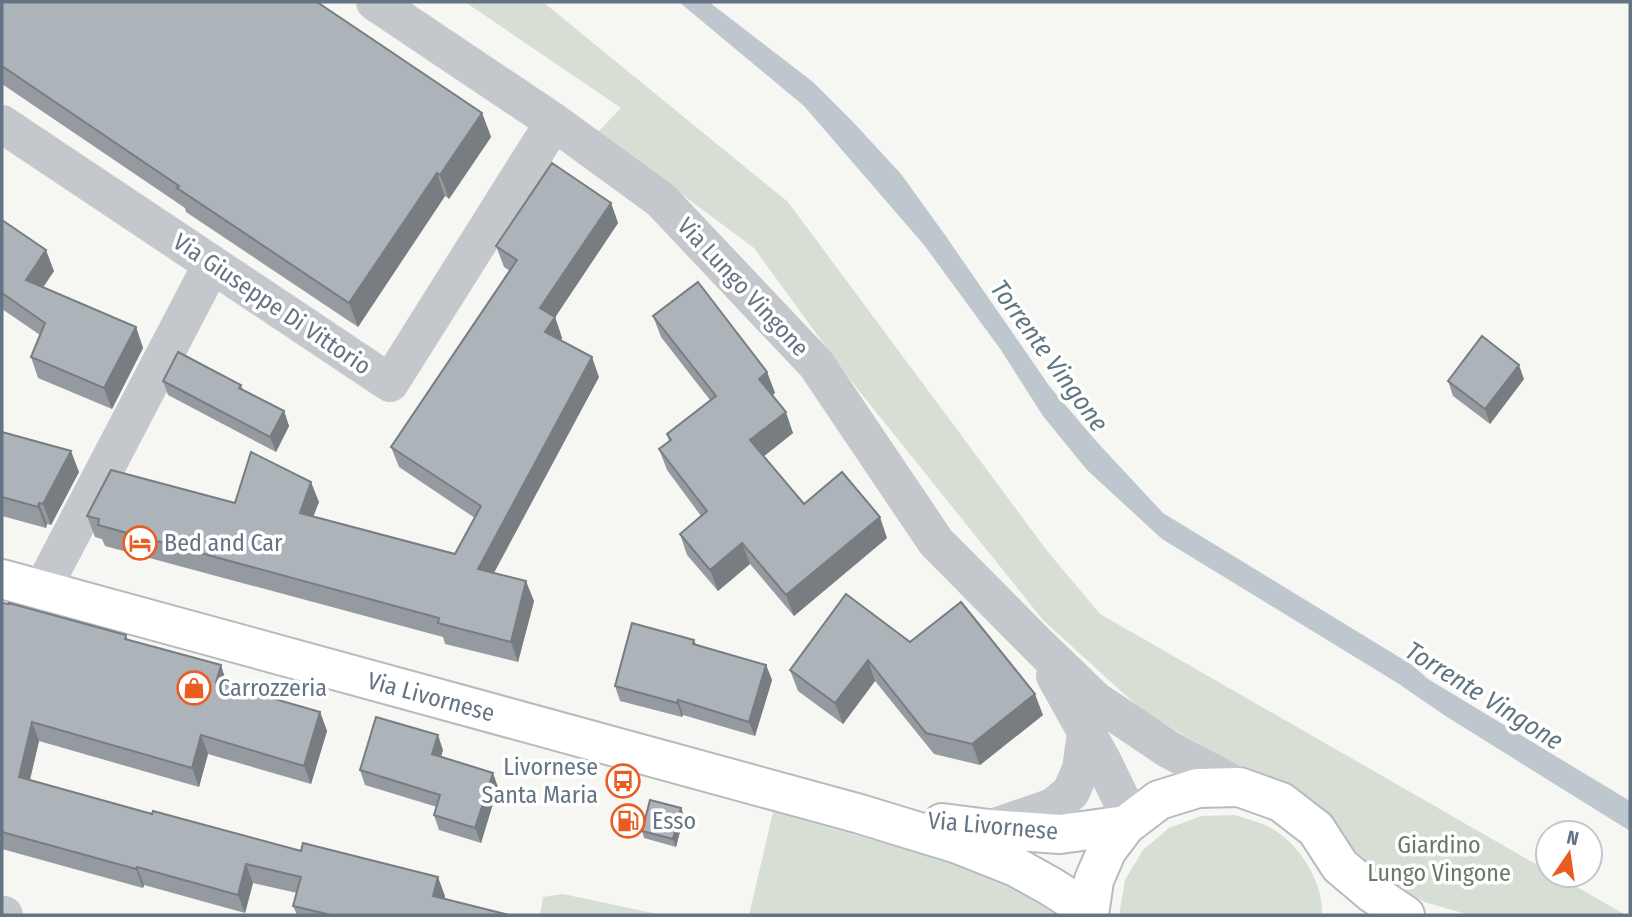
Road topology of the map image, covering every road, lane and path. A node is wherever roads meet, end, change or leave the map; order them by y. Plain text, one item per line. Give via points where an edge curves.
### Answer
1 (375, 2) edge
2 (554, 122) junction
3 (2, 124) edge
4 (212, 264) junction
5 (2, 579) edge
6 (42, 590) junction
7 (1039, 646) junction
8 (1086, 733) junction
9 (1239, 787) junction
10 (860, 814) junction
11 (1126, 825) junction
12 (989, 829) junction
13 (1340, 866) junction
14 (1083, 915) edge
15 (1089, 915) edge
16 (1348, 915) edge
17 (1405, 915) edge

1 - 2 street, Via Lungo Vingone
2 - 4 street, Via Giuseppe Di Vittorio via 390,383
2 - 7 street, Via Lungo Vingone via 662,200 816,364 936,542
3 - 4 street, Via Giuseppe Di Vittorio
4 - 6 street
5 - 6 main road, Via Livornese
6 - 10 main road, Via Livornese
7 - 8 street, Via Lungo Vingone
7 - 9 street, Via Lungo Vingone via 1095,699 1168,749
8 - 11 street, Via Lungo Vingone via 1121,799
8 - 12 street via 1081,769 1071,792 1053,807
9 - 11 main road, Via Livornese via 1198,788 1159,800
9 - 13 main road, Via Livornese via 1281,802 1316,829
10 - 12 main road, Via Livornese
10 - 14 main road, Via Livornese via 1016,867 1072,900
11 - 12 main road, Via Livornese via 1060,834
11 - 15 main road, Via Livornese via 1107,850 1094,880
13 - 16 main road, Via Livornese
13 - 17 main road, Via Livornese

